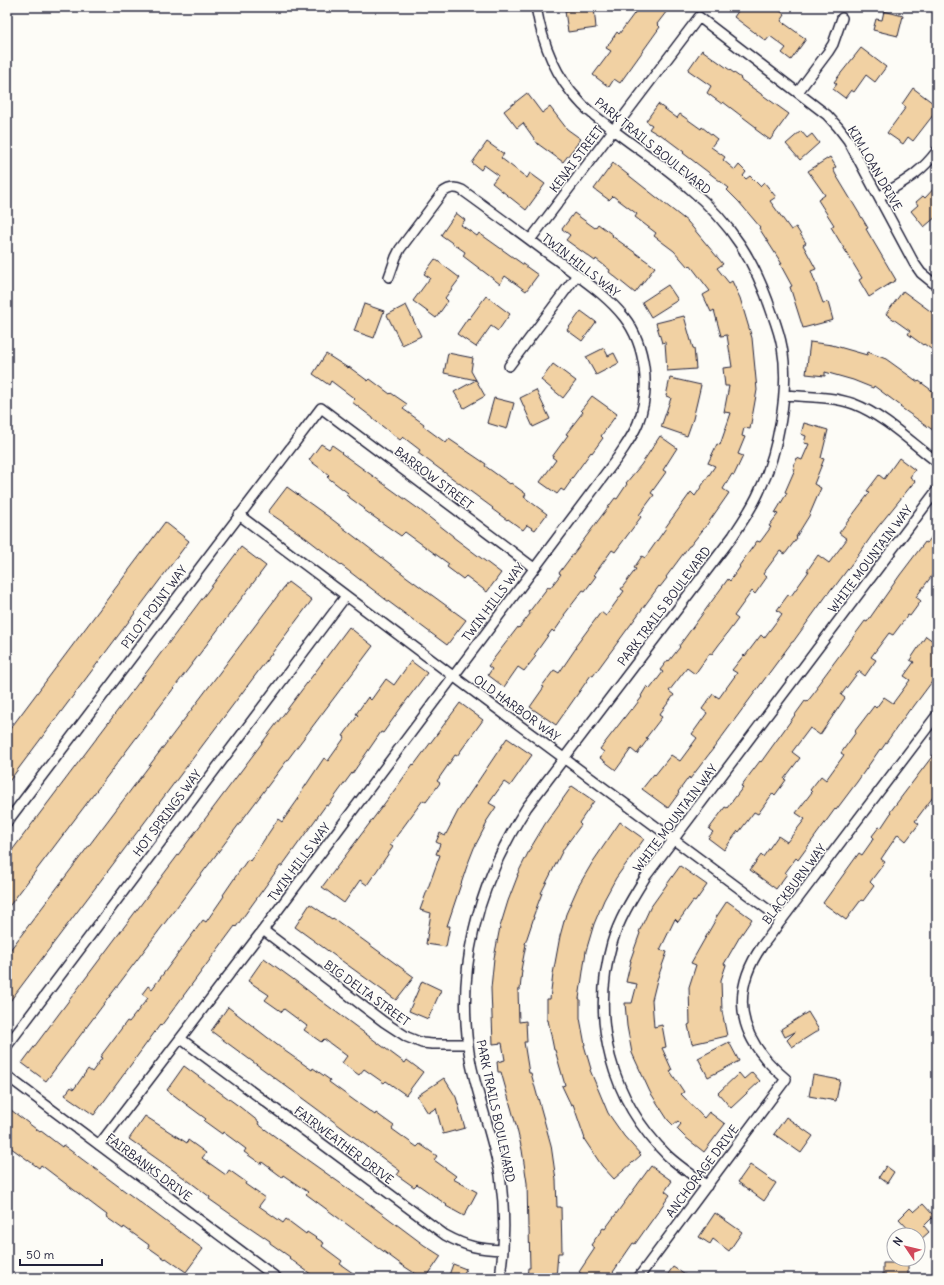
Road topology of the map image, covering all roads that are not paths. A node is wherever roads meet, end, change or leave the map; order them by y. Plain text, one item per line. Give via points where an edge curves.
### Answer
1 (536, 7) edge
2 (699, 17) joint
3 (842, 18) dead end
4 (798, 92) junction
5 (613, 130) junction
6 (937, 151) edge
7 (879, 197) junction
8 (530, 240) junction
9 (577, 276) junction
10 (389, 277) dead end
11 (937, 286) edge
12 (508, 366) dead end
13 (784, 395) junction
14 (321, 408) joint
15 (937, 462) edge
16 (937, 490) edge
17 (239, 515) junction
18 (534, 568) junction
19 (346, 596) junction
20 (453, 676) junction
21 (937, 715) edge
22 (564, 757) junction
23 (7, 822) edge
24 (673, 839) junction
25 (782, 920) junction
26 (263, 930) junction
27 (180, 1039) junction
28 (468, 1044) junction
29 (7, 1046) edge
30 (7, 1076) edge
31 (786, 1079) joint
32 (99, 1145) junction
33 (707, 1186) junction
34 (503, 1250) junction
35 (277, 1278) edge
36 (500, 1278) edge
37 (638, 1278) edge

1 - 5 street, PARK TRAILS BOULEVARD via 545,42 560,75 578,101
2 - 4 street, KIM LOAN DRIVE
2 - 5 street, KENAI STREET
3 - 4 street via 828,52
4 - 7 street, KIM LOAN DRIVE via 838,127 848,140
5 - 8 street, KENAI STREET
5 - 13 street, PARK TRAILS BOULEVARD via 689,187 717,213 744,249 763,287 782,347
6 - 7 street via 912,177
7 - 11 street, KIM LOAN DRIVE via 914,263 921,273
8 - 9 street, TWIN HILLS WAY
8 - 10 street, TWIN HILLS WAY via 462,190 446,189 400,249
9 - 12 street
9 - 18 street, TWIN HILLS WAY via 610,302 625,318 636,337 644,372 642,410 625,446
13 - 15 street via 838,400 869,411
13 - 22 street, PARK TRAILS BOULEVARD via 773,457 750,509
14 - 17 street, PILOT POINT WAY
14 - 18 street, BARROW STREET
16 - 24 street, WHITE MOUNTAIN WAY
17 - 19 street, OLD HARBOR WAY
17 - 23 street, PILOT POINT WAY
18 - 20 street, TWIN HILLS WAY
19 - 20 street, OLD HARBOR WAY
19 - 29 street, HOT SPRINGS WAY
20 - 22 street, OLD HARBOR WAY
20 - 26 street, TWIN HILLS WAY
21 - 25 street, BLACKBURN WAY
22 - 24 street, OLD HARBOR WAY
22 - 28 street, PARK TRAILS BOULEVARD via 514,827 486,887 474,928 467,968 465,1006
24 - 25 street, OLD HARBOR WAY
24 - 33 street, WHITE MOUNTAIN WAY via 638,888 617,928 606,972 603,1001 604,1031 614,1072 643,1126 669,1157
25 - 31 street, BLACKBURN WAY via 751,964 742,999 745,1022 752,1040
26 - 27 street, TWIN HILLS WAY
26 - 28 street, BIG DELTA STREET via 400,1033 422,1043
27 - 32 street, TWIN HILLS WAY
27 - 34 street, FAIRWEATHER DRIVE via 446,1235 472,1247
28 - 34 street, PARK TRAILS BOULEVARD via 500,1175
30 - 32 street, FAIRBANKS DRIVE
31 - 33 street, ANCHORAGE DRIVE
32 - 35 street, FAIRBANKS DRIVE
33 - 37 street, ANCHORAGE DRIVE
34 - 36 street, PARK TRAILS BOULEVARD

